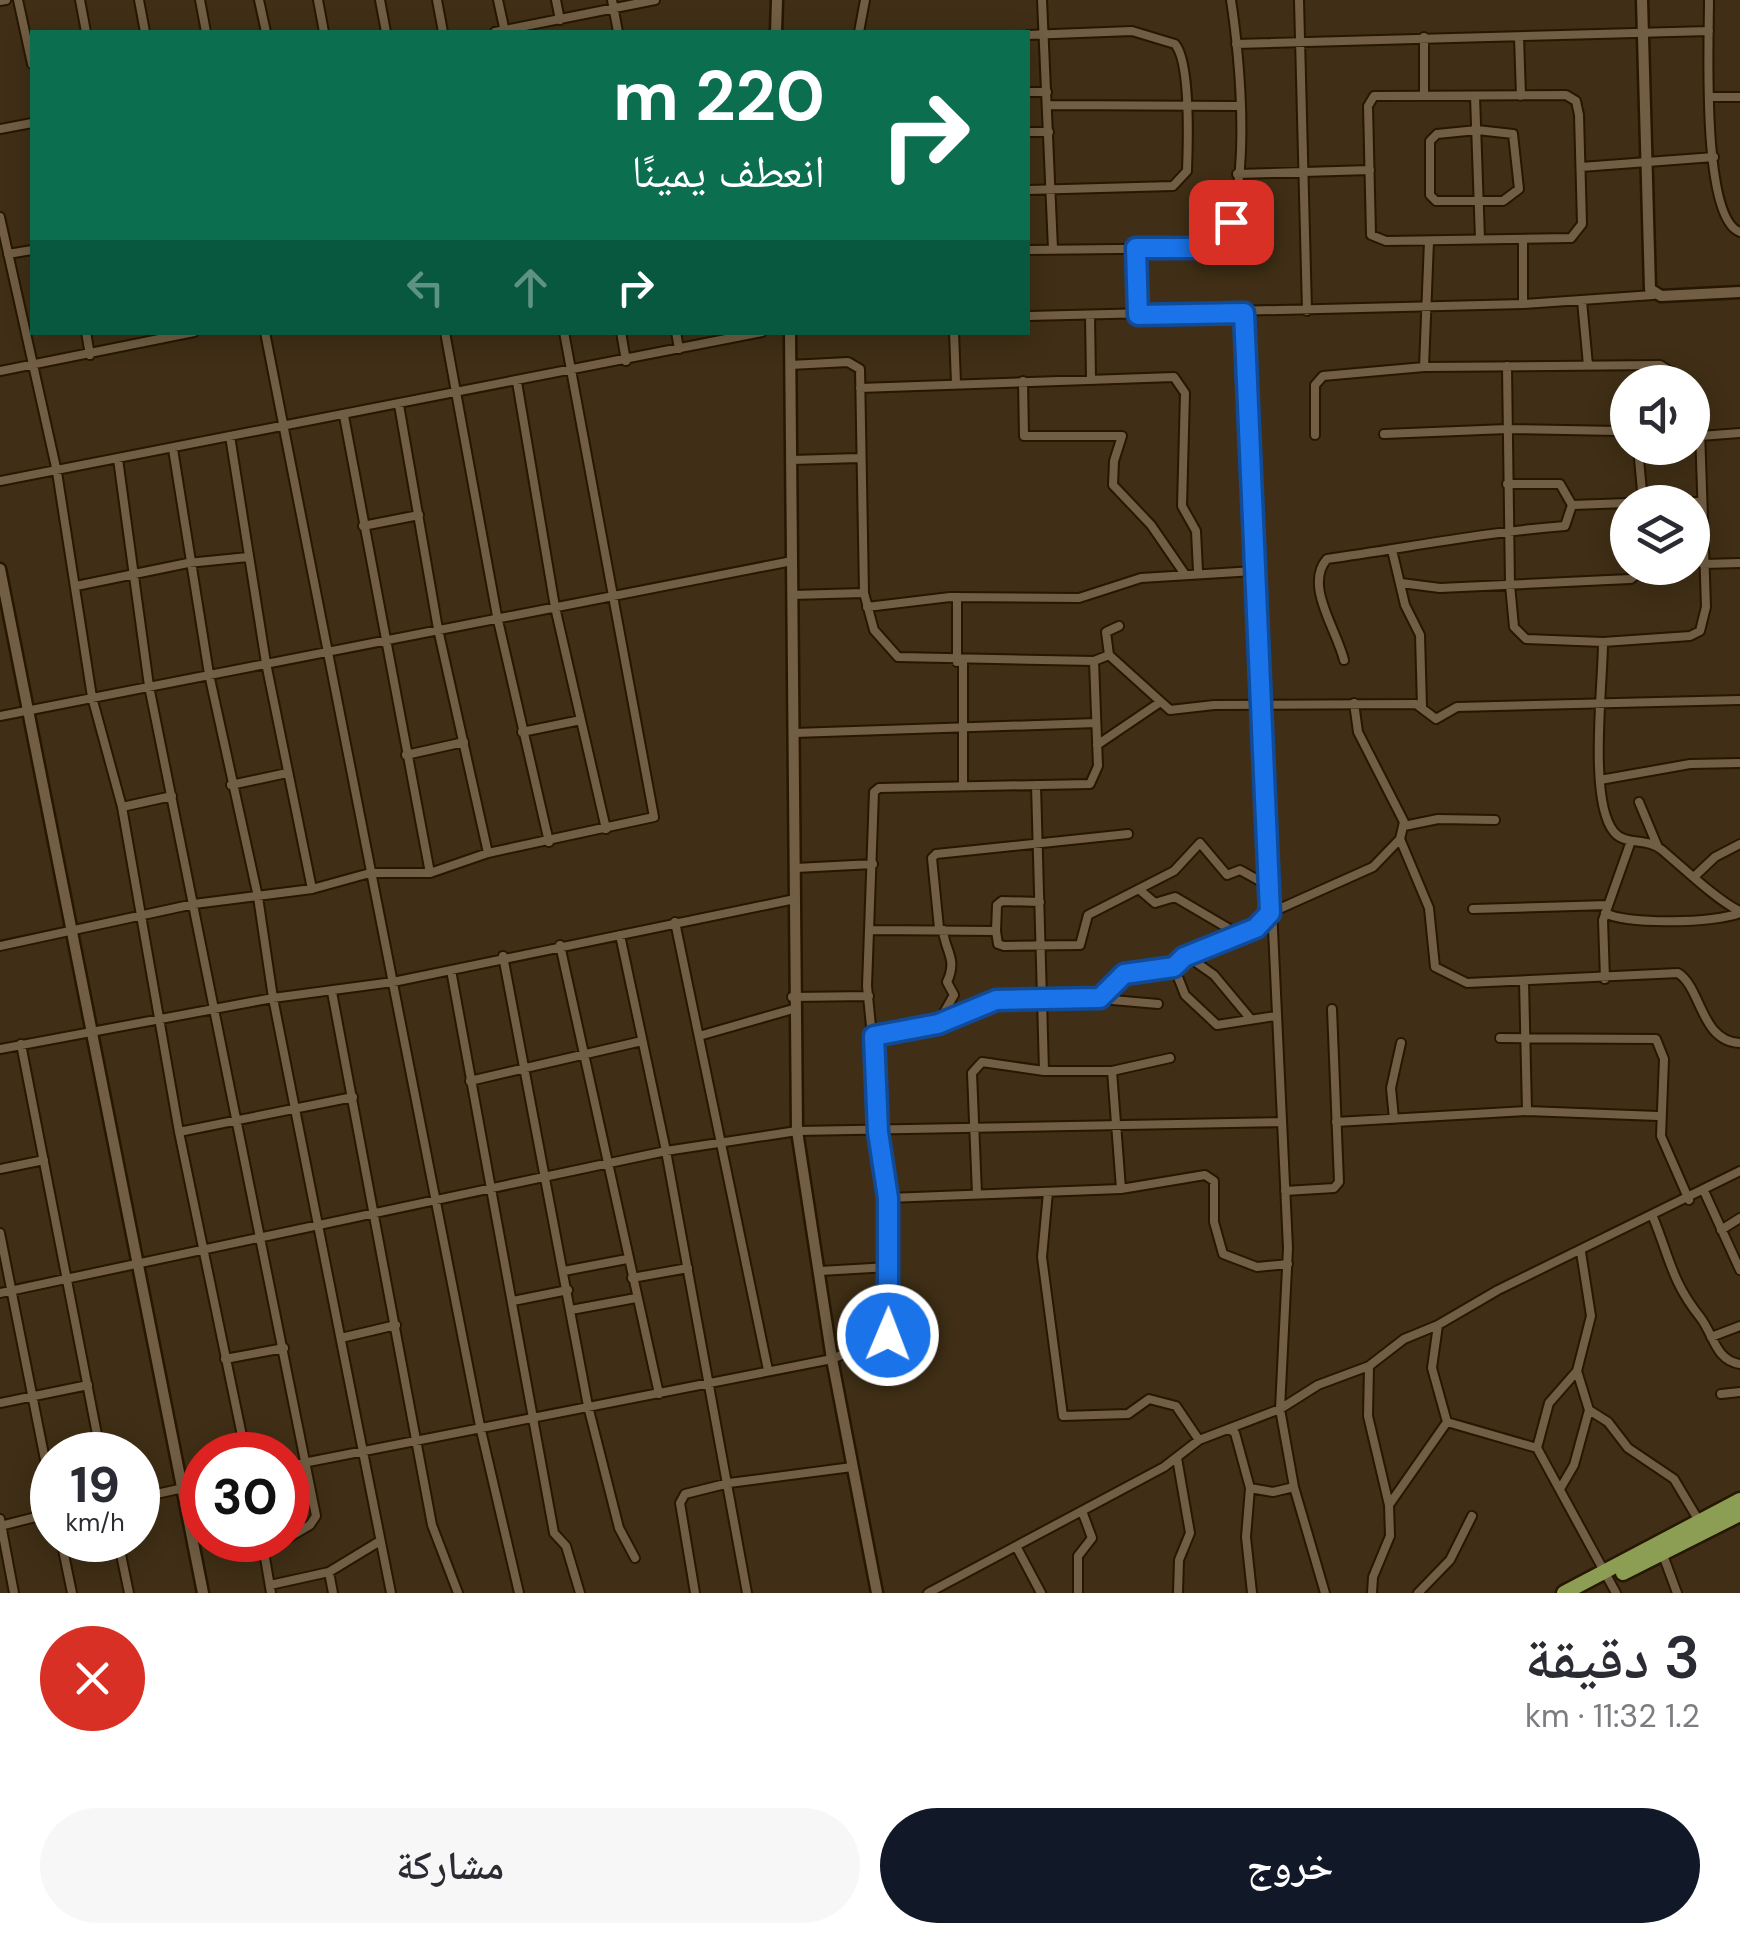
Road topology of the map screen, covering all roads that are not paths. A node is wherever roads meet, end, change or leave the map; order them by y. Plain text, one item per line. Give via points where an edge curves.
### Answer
1 (18, 0) edge
2 (80, 0) edge
3 (139, 0) edge
4 (200, 0) edge
5 (259, 0) edge
6 (318, 0) edge
7 (380, 0) edge
8 (436, 0) edge
9 (498, 0) edge
10 (556, 0) edge
11 (655, 0) edge
12 (777, 0) edge
13 (864, 0) edge
14 (1042, 0) edge
15 (1232, 0) edge
16 (1299, 0) edge
17 (1642, 0) edge
18 (1709, 0) edge
19 (613, 5) edge
20 (560, 20) junction
21 (86, 30) edge
22 (145, 30) edge
23 (206, 30) edge
24 (266, 30) edge
25 (324, 30) edge
26 (386, 30) edge
27 (443, 30) edge
28 (501, 30) edge
29 (511, 30) edge
30 (618, 30) edge
31 (776, 30) edge
32 (859, 30) edge
33 (1709, 31) junction
34 (1642, 33) junction
35 (1044, 34) junction
36 (1030, 36) edge
37 (1424, 36) junction
38 (1519, 37) junction
39 (1300, 40) junction
40 (1236, 44) junction
41 (30, 55) edge
42 (1030, 92) edge
43 (1046, 92) junction
44 (1424, 95) junction
45 (1475, 96) junction
46 (1521, 96) junction
47 (1740, 96) edge
48 (1710, 97) junction
49 (1048, 105) junction
50 (1186, 106) junction
51 (1240, 106) junction
52 (30, 123) edge
53 (0, 130) edge
54 (1476, 130) junction
55 (1030, 132) edge
56 (1050, 132) junction
57 (1714, 157) junction
58 (1645, 163) junction
59 (1581, 167) junction
60 (1370, 170) junction
61 (1238, 174) junction
62 (1303, 176) junction
63 (1030, 190) edge
64 (1050, 190) junction
65 (1478, 202) junction
66 (0, 217) edge
67 (1740, 232) edge
68 (1480, 239) junction
69 (1523, 240) junction
70 (1430, 241) junction
71 (1136, 248) junction
72 (1054, 249) junction
73 (30, 250) edge
74 (1030, 250) edge
75 (8, 254) junction
76 (1740, 292) edge
77 (1653, 294) junction
78 (1582, 301) junction
79 (1429, 303) junction
80 (1522, 304) junction
81 (1306, 311) junction
82 (1244, 313) junction
83 (1138, 315) junction
84 (1030, 316) edge
85 (1090, 316) junction
86 (87, 335) edge
87 (266, 335) edge
88 (445, 335) edge
89 (565, 335) edge
90 (622, 335) edge
91 (677, 335) edge
92 (747, 335) edge
93 (790, 335) edge
94 (954, 335) edge
95 (147, 338) edge
96 (679, 349) junction
97 (90, 355) junction
98 (626, 360) junction
99 (790, 364) junction
100 (31, 366) junction
101 (1507, 366) junction
102 (1588, 366) junction
103 (1610, 366) edge
104 (1424, 367) junction
105 (572, 370) junction
106 (0, 371) edge
107 (1092, 378) junction
108 (1023, 381) junction
109 (516, 382) junction
110 (956, 383) junction
111 (860, 388) junction
112 (458, 393) junction
113 (399, 405) junction
114 (344, 416) junction
115 (283, 423) junction
116 (1507, 428) junction
117 (1610, 431) edge
118 (1740, 433) edge
119 (1384, 434) dead end
120 (1315, 435) dead end
121 (1710, 435) edge
122 (230, 436) junction
123 (173, 449) junction
124 (118, 458) junction
125 (860, 458) junction
126 (791, 460) junction
127 (57, 472) junction
128 (0, 481) edge
129 (1507, 484) junction
130 (1610, 504) edge
131 (1572, 505) junction
132 (419, 515) junction
133 (364, 526) junction
134 (1508, 530) junction
135 (1392, 550) junction
136 (248, 557) junction
137 (792, 561) junction
138 (188, 563) junction
139 (1740, 563) edge
140 (1710, 564) edge
141 (0, 569) edge
142 (1198, 571) junction
143 (1254, 571) junction
144 (132, 573) junction
145 (1184, 573) junction
146 (1610, 580) edge
147 (1401, 584) junction
148 (1510, 584) junction
149 (1705, 585) edge
150 (76, 586) junction
151 (864, 593) junction
152 (613, 595) junction
153 (792, 595) junction
154 (957, 598) junction
155 (555, 606) junction
156 (868, 607) junction
157 (496, 616) junction
158 (1118, 626) dead end
159 (438, 629) junction
160 (383, 640) junction
161 (1603, 642) junction
162 (326, 650) junction
163 (1110, 655) junction
164 (1344, 660) dead end
165 (1094, 661) junction
166 (960, 662) junction
167 (266, 663) junction
168 (209, 674) junction
169 (150, 686) junction
170 (92, 697) junction
171 (1740, 700) edge
172 (1354, 702) junction
173 (1159, 703) junction
174 (1603, 704) junction
175 (1261, 706) junction
176 (1422, 707) junction
177 (26, 710) junction
178 (0, 716) edge
179 (580, 720) junction
180 (1096, 723) junction
181 (962, 728) junction
182 (522, 732) junction
183 (794, 733) junction
184 (464, 742) junction
185 (1097, 745) junction
186 (406, 755) junction
187 (1740, 762) edge
188 (287, 773) junction
189 (1600, 780) junction
190 (230, 785) junction
191 (1036, 785) junction
192 (963, 786) junction
193 (172, 796) junction
194 (1639, 802) dead end
195 (122, 807) junction
196 (1496, 820) dead end
197 (1404, 826) junction
198 (606, 830) junction
199 (1128, 834) dead end
200 (1400, 838) junction
201 (1631, 841) junction
202 (549, 842) junction
203 (1038, 842) junction
204 (1740, 844) edge
205 (1657, 845) junction
206 (488, 853) junction
207 (872, 864) junction
208 (796, 868) junction
209 (370, 873) junction
210 (430, 873) junction
211 (1696, 875) junction
212 (1268, 886) junction
213 (312, 889) junction
214 (1141, 891) junction
215 (258, 897) junction
216 (796, 899) junction
217 (1040, 902) junction
218 (194, 904) junction
219 (1473, 909) dead end
220 (1607, 909) junction
221 (1740, 912) edge
222 (1270, 913) junction
223 (138, 917) junction
224 (676, 922) junction
225 (941, 929) junction
226 (872, 930) junction
227 (996, 931) junction
228 (70, 932) junction
229 (620, 934) junction
230 (1238, 934) junction
231 (0, 944) edge
232 (560, 945) junction
233 (1040, 946) junction
234 (503, 956) junction
235 (1187, 956) junction
236 (1174, 967) junction
237 (451, 970) junction
238 (1605, 978) junction
239 (1524, 981) junction
240 (394, 982) junction
241 (332, 992) junction
242 (869, 996) junction
243 (273, 998) junction
244 (1100, 998) junction
245 (1042, 1002) junction
246 (793, 1003) junction
247 (1158, 1004) dead end
248 (213, 1008) junction
249 (1332, 1009) dead end
250 (1249, 1016) junction
251 (1275, 1016) junction
252 (158, 1022) junction
253 (938, 1024) junction
254 (91, 1034) junction
255 (699, 1036) junction
256 (874, 1036) junction
257 (1500, 1038) dead end
258 (1526, 1038) junction
259 (642, 1040) junction
260 (1740, 1043) edge
261 (22, 1044) junction
262 (1402, 1044) dead end
263 (0, 1049) edge
264 (582, 1052) junction
265 (1170, 1058) dead end
266 (526, 1068) junction
267 (1112, 1070) junction
268 (1044, 1071) junction
269 (470, 1081) junction
270 (352, 1097) junction
271 (296, 1109) junction
272 (1527, 1111) junction
273 (1658, 1116) junction
274 (1394, 1119) junction
275 (235, 1121) junction
276 (1281, 1122) junction
277 (1336, 1122) junction
278 (1118, 1128) junction
279 (974, 1129) junction
280 (797, 1131) junction
281 (179, 1132) junction
282 (878, 1132) junction
283 (720, 1142) junction
284 (666, 1152) junction
285 (44, 1160) junction
286 (606, 1166) junction
287 (0, 1169) edge
288 (1740, 1171) edge
289 (548, 1179) junction
290 (1122, 1189) junction
291 (1285, 1190) junction
292 (492, 1191) junction
293 (1048, 1192) junction
294 (1704, 1192) junction
295 (977, 1194) junction
296 (888, 1198) junction
297 (1689, 1200) junction
298 (437, 1202) junction
299 (374, 1214) junction
300 (1653, 1217) junction
301 (1740, 1218) edge
302 (320, 1226) junction
303 (1720, 1230) junction
304 (0, 1233) edge
305 (262, 1238) junction
306 (203, 1248) junction
307 (1581, 1252) junction
308 (628, 1259) junction
309 (139, 1261) junction
310 (1288, 1264) junction
311 (889, 1266) junction
312 (688, 1268) junction
313 (564, 1270) junction
314 (1740, 1270) edge
315 (820, 1272) junction
316 (68, 1278) junction
317 (632, 1278) junction
318 (12, 1290) junction
319 (568, 1290) junction
320 (0, 1292) edge
321 (636, 1298) junction
322 (513, 1301) junction
323 (572, 1310) junction
324 (396, 1325) junction
325 (1438, 1326) junction
326 (1740, 1326) edge
327 (1711, 1337) junction
328 (341, 1338) junction
329 (284, 1348) junction
330 (225, 1359) junction
331 (832, 1360) junction
332 (1740, 1364) edge
333 (1369, 1366) junction
334 (768, 1370) junction
335 (1577, 1372) junction
336 (710, 1384) junction
337 (88, 1386) junction
338 (1740, 1392) edge
339 (658, 1394) junction
340 (1721, 1394) dead end
341 (34, 1396) junction
342 (0, 1403) edge
343 (588, 1406) junction
344 (1280, 1409) junction
345 (1589, 1410) junction
346 (536, 1416) junction
347 (1447, 1422) junction
348 (480, 1426) junction
349 (1229, 1428) junction
350 (41, 1432) edge
351 (97, 1432) edge
352 (241, 1432) edge
353 (300, 1432) edge
354 (418, 1438) junction
355 (1199, 1440) junction
356 (1536, 1448) junction
357 (362, 1452) junction
358 (1177, 1458) junction
359 (310, 1462) edge
360 (852, 1467) junction
361 (180, 1477) edge
362 (729, 1483) junction
363 (310, 1484) edge
364 (1294, 1486) junction
365 (1250, 1488) junction
366 (1560, 1489) junction
367 (1740, 1500) edge
368 (1389, 1505) junction
369 (1082, 1512) junction
370 (1740, 1514) edge
371 (1472, 1516) dead end
372 (30, 1518) edge
373 (310, 1521) edge
374 (1700, 1522) junction
375 (0, 1524) edge
376 (380, 1541) junction
377 (1017, 1548) junction
378 (1662, 1555) junction
379 (635, 1558) dead end
380 (66, 1562) edge
381 (123, 1562) edge
382 (197, 1562) edge
383 (266, 1562) edge
384 (329, 1572) junction
385 (1611, 1582) edge
386 (270, 1589) edge
387 (1373, 1592) edge
388 (14, 1593) edge
389 (72, 1593) edge
390 (129, 1593) edge
391 (203, 1593) edge
392 (333, 1593) edge
393 (391, 1593) edge
394 (458, 1593) edge
395 (519, 1593) edge
396 (580, 1593) edge
397 (696, 1593) edge
398 (747, 1593) edge
399 (877, 1593) edge
400 (928, 1593) edge
401 (1041, 1593) edge
402 (1078, 1593) edge
403 (1178, 1593) edge
404 (1252, 1593) edge
405 (1325, 1593) edge
406 (1418, 1593) edge
407 (1564, 1593) edge
408 (1582, 1593) edge
409 (1677, 1593) edge

1 - 41 street
2 - 21 street
3 - 22 street
4 - 23 street
5 - 24 street
6 - 25 street
7 - 26 street
8 - 27 street
9 - 28 street
10 - 20 street
11 - 19 street
12 - 31 street
13 - 32 street
14 - 35 street
15 - 40 street
16 - 39 street
17 - 34 street
18 - 33 street
19 - 20 street
19 - 30 street
20 - 29 street
33 - 34 street
33 - 48 street
34 - 38 street
34 - 58 street
35 - 36 street
35 - 43 street
35 - 50 street via 1132,31 1167,39 1180,50
37 - 38 street
37 - 39 street
37 - 44 street
38 - 46 street
39 - 40 street
39 - 62 street
40 - 51 street
42 - 43 street
43 - 49 street
44 - 45 street
44 - 60 street via 1370,99
45 - 46 street
45 - 54 street
46 - 59 street via 1566,95 1576,101
47 - 48 street
48 - 57 street
49 - 50 street
49 - 56 street
50 - 51 street
50 - 64 street via 1187,171 1180,183
51 - 61 street
52 - 53 street
54 - 65 street
54 - 65 street via 1513,134 1518,164 1516,194
54 - 65 street via 1437,134 1430,141 1430,195 1436,201
55 - 56 street
56 - 64 street
57 - 58 street
57 - 67 street via 1721,213
58 - 59 street
58 - 77 street
59 - 69 street via 1578,232 1561,240
60 - 62 street
60 - 70 street via 1371,236
61 - 62 street
61 - 71 street via 1231,222 1219,242 1209,248
62 - 81 street
63 - 64 street
64 - 72 street
65 - 68 street
66 - 75 street
68 - 69 street
68 - 70 street
69 - 80 street
70 - 79 street
71 - 72 street
71 - 83 street
72 - 74 street
73 - 75 street
75 - 100 street
76 - 77 street
77 - 78 street
78 - 80 street
78 - 102 street
79 - 80 street
79 - 81 street
79 - 104 street
81 - 82 street
82 - 83 street
82 - 143 street
83 - 85 street
84 - 85 street
85 - 107 street
86 - 97 street
87 - 115 street
88 - 112 street
89 - 105 street
90 - 98 street
91 - 96 street
92 - 96 street
93 - 99 street
94 - 110 street
95 - 97 street
96 - 98 street
97 - 100 street
98 - 105 street
99 - 111 street via 855,364
99 - 126 street
100 - 106 street
100 - 127 street
101 - 102 street
101 - 104 street
101 - 116 street
102 - 103 street
104 - 120 street via 1324,376 1315,385
105 - 109 street
105 - 152 street
107 - 108 street
107 - 142 street via 1181,381 1182,506 1196,531
108 - 110 street
108 - 145 street via 1024,436 1122,436 1113,485
109 - 112 street
109 - 155 street
110 - 111 street
111 - 125 street
112 - 113 street
112 - 157 street
113 - 114 street
113 - 132 street
114 - 115 street
114 - 133 street
115 - 122 street
115 - 162 street
116 - 117 street
116 - 119 street
116 - 129 street
118 - 121 street
122 - 123 street
122 - 136 street
123 - 124 street
123 - 138 street
124 - 127 street
124 - 144 street
125 - 126 street
125 - 151 street
126 - 137 street
127 - 128 street
127 - 150 street
129 - 131 street via 1560,484
129 - 134 street
130 - 131 street
131 - 134 street via 1564,526
132 - 133 street
132 - 159 street
133 - 160 street
134 - 135 street
134 - 148 street
135 - 147 street
135 - 164 street via 1326,558 1317,571
136 - 138 street
136 - 167 street
137 - 152 street
137 - 153 street
138 - 144 street
138 - 168 street
139 - 140 street
141 - 177 street
142 - 143 street
142 - 145 street
143 - 175 street
144 - 150 street
144 - 169 street
145 - 154 street via 1141,578 1079,598
146 - 148 street
147 - 148 street
147 - 176 street via 1420,635
148 - 161 street via 1514,627 1526,640
149 - 161 street via 1700,631
150 - 170 street
151 - 153 street
151 - 156 street
152 - 155 street
152 - 198 street via 656,814
153 - 183 street
154 - 156 street
154 - 166 street
155 - 157 street
155 - 179 street
156 - 166 street via 874,630 898,657
157 - 159 street
157 - 182 street
158 - 163 street via 1106,632
159 - 160 street
159 - 184 street
160 - 162 street
160 - 186 street
161 - 174 street
162 - 167 street
162 - 209 street
163 - 165 street
163 - 173 street
165 - 166 street
165 - 180 street
166 - 181 street
167 - 168 street
167 - 188 street
168 - 169 street
168 - 190 street
169 - 170 street
169 - 193 street
170 - 177 street
170 - 195 street
171 - 174 street
172 - 175 street
172 - 176 street
172 - 197 street via 1358,732
173 - 175 street via 1176,711
173 - 185 street
174 - 176 street via 1458,707 1436,719
174 - 189 street
175 - 212 street
177 - 178 street
177 - 228 street
179 - 182 street
179 - 198 street
180 - 181 street
180 - 185 street
181 - 183 street
181 - 192 street
182 - 202 street
183 - 208 street
184 - 186 street
184 - 206 street
185 - 191 street via 1090,784
186 - 210 street
187 - 189 street
188 - 190 street
188 - 213 street
189 - 201 street via 1612,831
190 - 215 street
191 - 192 street
191 - 203 street
192 - 207 street via 874,792
193 - 195 street
193 - 218 street
194 - 205 street
195 - 223 street
196 - 197 street
197 - 200 street
198 - 202 street
199 - 203 street
200 - 222 street via 1372,867
200 - 239 street via 1429,908 1435,967 1467,983
201 - 205 street
201 - 220 street
202 - 206 street
203 - 217 street
203 - 225 street via 932,858
204 - 211 street
205 - 211 street
206 - 210 street
207 - 208 street
207 - 226 street
208 - 216 street
209 - 210 street
209 - 213 street
209 - 240 street
211 - 221 street
212 - 214 street via 1240,870 1227,875 1200,843 1174,871
212 - 222 street
213 - 215 street
214 - 230 street via 1155,903 1173,896
214 - 233 street via 1088,915 1080,945
215 - 218 street
215 - 243 street
216 - 224 street
216 - 246 street
217 - 227 street via 1002,901
217 - 233 street
218 - 223 street
218 - 248 street
219 - 220 street
220 - 221 street via 1618,920
220 - 238 street
222 - 230 street
222 - 251 street
223 - 228 street
223 - 252 street
224 - 229 street
224 - 255 street
225 - 226 street
225 - 227 street
225 - 253 street via 952,952 948,982 954,996
226 - 242 street
227 - 233 street via 998,944
228 - 231 street
228 - 254 street
229 - 232 street
229 - 259 street
230 - 235 street
232 - 234 street
232 - 264 street
233 - 245 street
234 - 237 street
234 - 266 street
235 - 236 street
235 - 250 street via 1214,975
236 - 244 street via 1124,974
236 - 250 street via 1185,995 1217,1024
237 - 240 street
237 - 269 street
238 - 239 street
238 - 260 street via 1678,974 1713,1028
239 - 258 street
240 - 241 street
240 - 298 street
241 - 243 street
241 - 270 street
242 - 246 street
242 - 256 street
243 - 248 street
243 - 271 street
244 - 245 street
244 - 247 street
245 - 253 street via 996,1000
245 - 268 street
246 - 255 street
246 - 280 street
248 - 252 street
248 - 275 street
249 - 277 street
250 - 251 street
251 - 276 street
252 - 254 street
252 - 281 street
253 - 256 street
254 - 261 street
254 - 309 street
255 - 283 street
256 - 282 street
257 - 258 street
258 - 272 street
258 - 273 street via 1656,1039 1664,1059
259 - 264 street
259 - 284 street
261 - 263 street
261 - 285 street
262 - 274 street via 1391,1088
264 - 266 street
264 - 286 street
265 - 267 street
266 - 269 street
266 - 289 street
267 - 268 street
267 - 278 street
268 - 279 street via 993,1062 974,1066
269 - 292 street
270 - 271 street
270 - 299 street
271 - 275 street
271 - 302 street
272 - 273 street
272 - 274 street
273 - 297 street via 1665,1151
274 - 277 street
275 - 281 street
275 - 305 street
276 - 278 street
276 - 291 street
277 - 291 street via 1337,1185
278 - 279 street
278 - 290 street
279 - 282 street
279 - 295 street
280 - 282 street
280 - 283 street
280 - 315 street
281 - 306 street
282 - 296 street
283 - 284 street
283 - 334 street
284 - 286 street
284 - 312 street
285 - 287 street
285 - 316 street
286 - 289 street
286 - 308 street
288 - 294 street
289 - 292 street
289 - 313 street
290 - 293 street
290 - 310 street via 1211,1176 1222,1254 1257,1267
291 - 310 street
292 - 298 street
292 - 322 street
293 - 295 street
293 - 355 street via 1043,1269 1062,1416 1128,1414 1149,1399 1176,1406
294 - 297 street
294 - 303 street
295 - 296 street
296 - 311 street
297 - 300 street
298 - 299 street
298 - 348 street
299 - 302 street
299 - 324 street
300 - 307 street
300 - 327 street via 1678,1291
301 - 303 street
302 - 305 street
302 - 328 street
303 - 314 street
304 - 318 street
305 - 306 street
305 - 329 street
306 - 309 street
306 - 330 street
307 - 325 street
307 - 335 street via 1591,1316
308 - 313 street
308 - 317 street
309 - 316 street
309 - 361 street
310 - 344 street
311 - 315 street
311 - 331 street via 888,1335
312 - 317 street
312 - 336 street
313 - 319 street
315 - 331 street
316 - 318 street
316 - 337 street
317 - 321 street
318 - 320 street
318 - 341 street
319 - 322 street
319 - 323 street
321 - 323 street
321 - 339 street
322 - 346 street
323 - 343 street
324 - 328 street
324 - 354 street
325 - 333 street via 1404,1338
325 - 347 street via 1432,1368
326 - 327 street
327 - 332 street via 1727,1361
328 - 357 street
329 - 330 street
329 - 353 street
330 - 352 street
331 - 334 street
331 - 360 street
333 - 344 street via 1318,1385
333 - 368 street via 1368,1416
334 - 336 street
335 - 345 street
335 - 356 street via 1550,1403
336 - 339 street
336 - 362 street
337 - 341 street
337 - 351 street
338 - 340 street
339 - 343 street
341 - 342 street
341 - 350 street
343 - 346 street
343 - 379 street via 620,1528
344 - 349 street
344 - 364 street
345 - 366 street
345 - 374 street via 1674,1479
346 - 348 street
346 - 396 street via 554,1533 566,1546
347 - 356 street
347 - 368 street
348 - 354 street
348 - 395 street
349 - 355 street
349 - 365 street
354 - 357 street
354 - 394 street via 432,1525
355 - 358 street
356 - 366 street
357 - 359 street
357 - 376 street
358 - 369 street
358 - 403 street via 1190,1532 1179,1560
360 - 362 street
360 - 399 street
362 - 397 street via 682,1498
362 - 398 street
363 - 373 street via 316,1516
364 - 365 street via 1273,1492
364 - 405 street
365 - 404 street
366 - 385 street
367 - 374 highway
368 - 387 street via 1390,1536
369 - 377 street
369 - 402 street via 1092,1538 1078,1556
370 - 378 highway
371 - 406 street via 1450,1560
372 - 375 street
374 - 385 highway
375 - 388 street
376 - 384 street
376 - 393 street
377 - 400 street
377 - 401 street
378 - 385 highway
378 - 409 street
380 - 389 street
381 - 390 street
382 - 391 street
383 - 386 street
384 - 386 street
384 - 392 street
385 - 407 highway
385 - 408 highway

